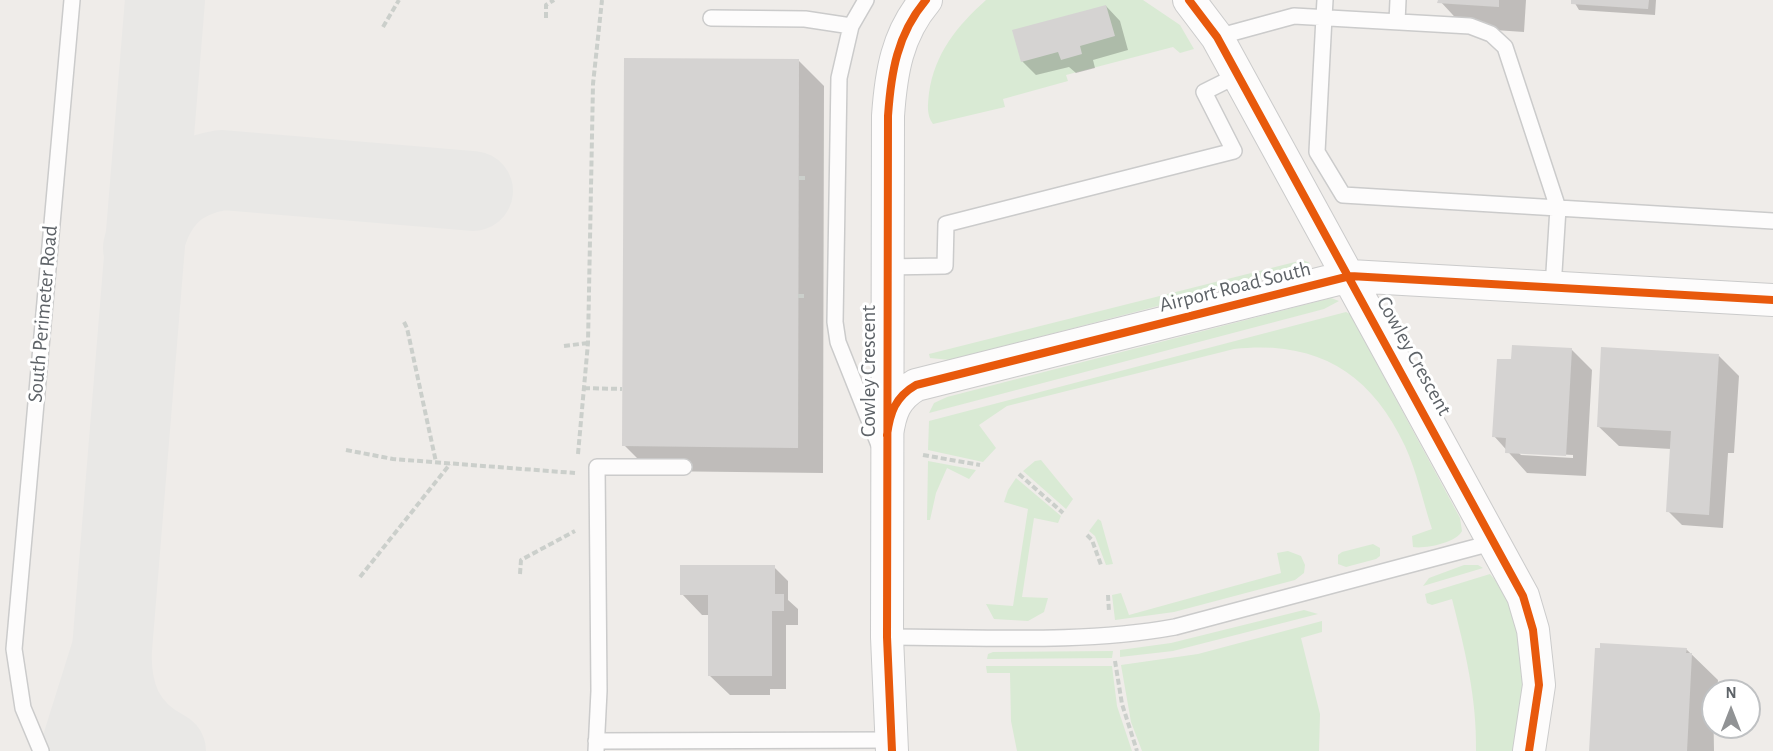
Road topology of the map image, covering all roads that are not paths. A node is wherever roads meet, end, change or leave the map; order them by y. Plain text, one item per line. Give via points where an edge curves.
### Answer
1 (72, 0) edge
2 (866, 0) edge
3 (926, 0) edge
4 (1189, 0) edge
5 (1325, 0) edge
6 (1398, 0) edge
7 (1324, 17) junction
8 (711, 18) dead end
9 (1397, 22) junction
10 (851, 26) junction
11 (1217, 37) junction
12 (1238, 75) junction
13 (1558, 208) junction
14 (1773, 221) edge
15 (886, 267) junction
16 (1350, 276) junction
17 (1553, 288) junction
18 (1773, 300) edge
19 (887, 435) junction
20 (684, 467) dead end
21 (888, 478) junction
22 (1495, 543) junction
23 (887, 637) junction
24 (1539, 685) junction
25 (891, 745) edge
26 (596, 746) edge
27 (40, 751) edge
28 (1529, 751) edge
29 (1542, 751) edge

1 - 27 lane, South Perimeter Road via 15,629 18,689
2 - 10 lane, Cowley Crescent
3 - 15 street, Cowley Crescent via 907,26 893,66 888,116
4 - 11 street, Cowley Crescent
5 - 7 lane
6 - 9 lane
7 - 9 lane
7 - 11 lane via 1294,16
7 - 13 lane via 1317,152 1343,195
8 - 10 lane via 805,19
9 - 13 lane via 1470,26 1491,34 1505,47
10 - 21 lane, Cowley Crescent via 838,78 835,322 838,342
11 - 12 street, Cowley Crescent
12 - 15 lane via 1204,92 1234,151 946,224 945,266
12 - 16 street, Cowley Crescent
13 - 14 lane
13 - 17 lane
15 - 19 street, Cowley Crescent
16 - 17 street, Airport Road South
16 - 19 street, Airport Road South via 916,385 892,409
16 - 22 street, Cowley Crescent
17 - 18 street, Airport Road South
19 - 21 street, Cowley Crescent
20 - 26 lane via 597,467
21 - 23 street, Cowley Crescent
22 - 23 lane via 1144,633
22 - 24 street, Cowley Crescent via 1523,596 1533,630
23 - 25 street, Cowley Crescent
24 - 28 street, Cowley Crescent
24 - 29 street
25 - 26 lane via 726,740

